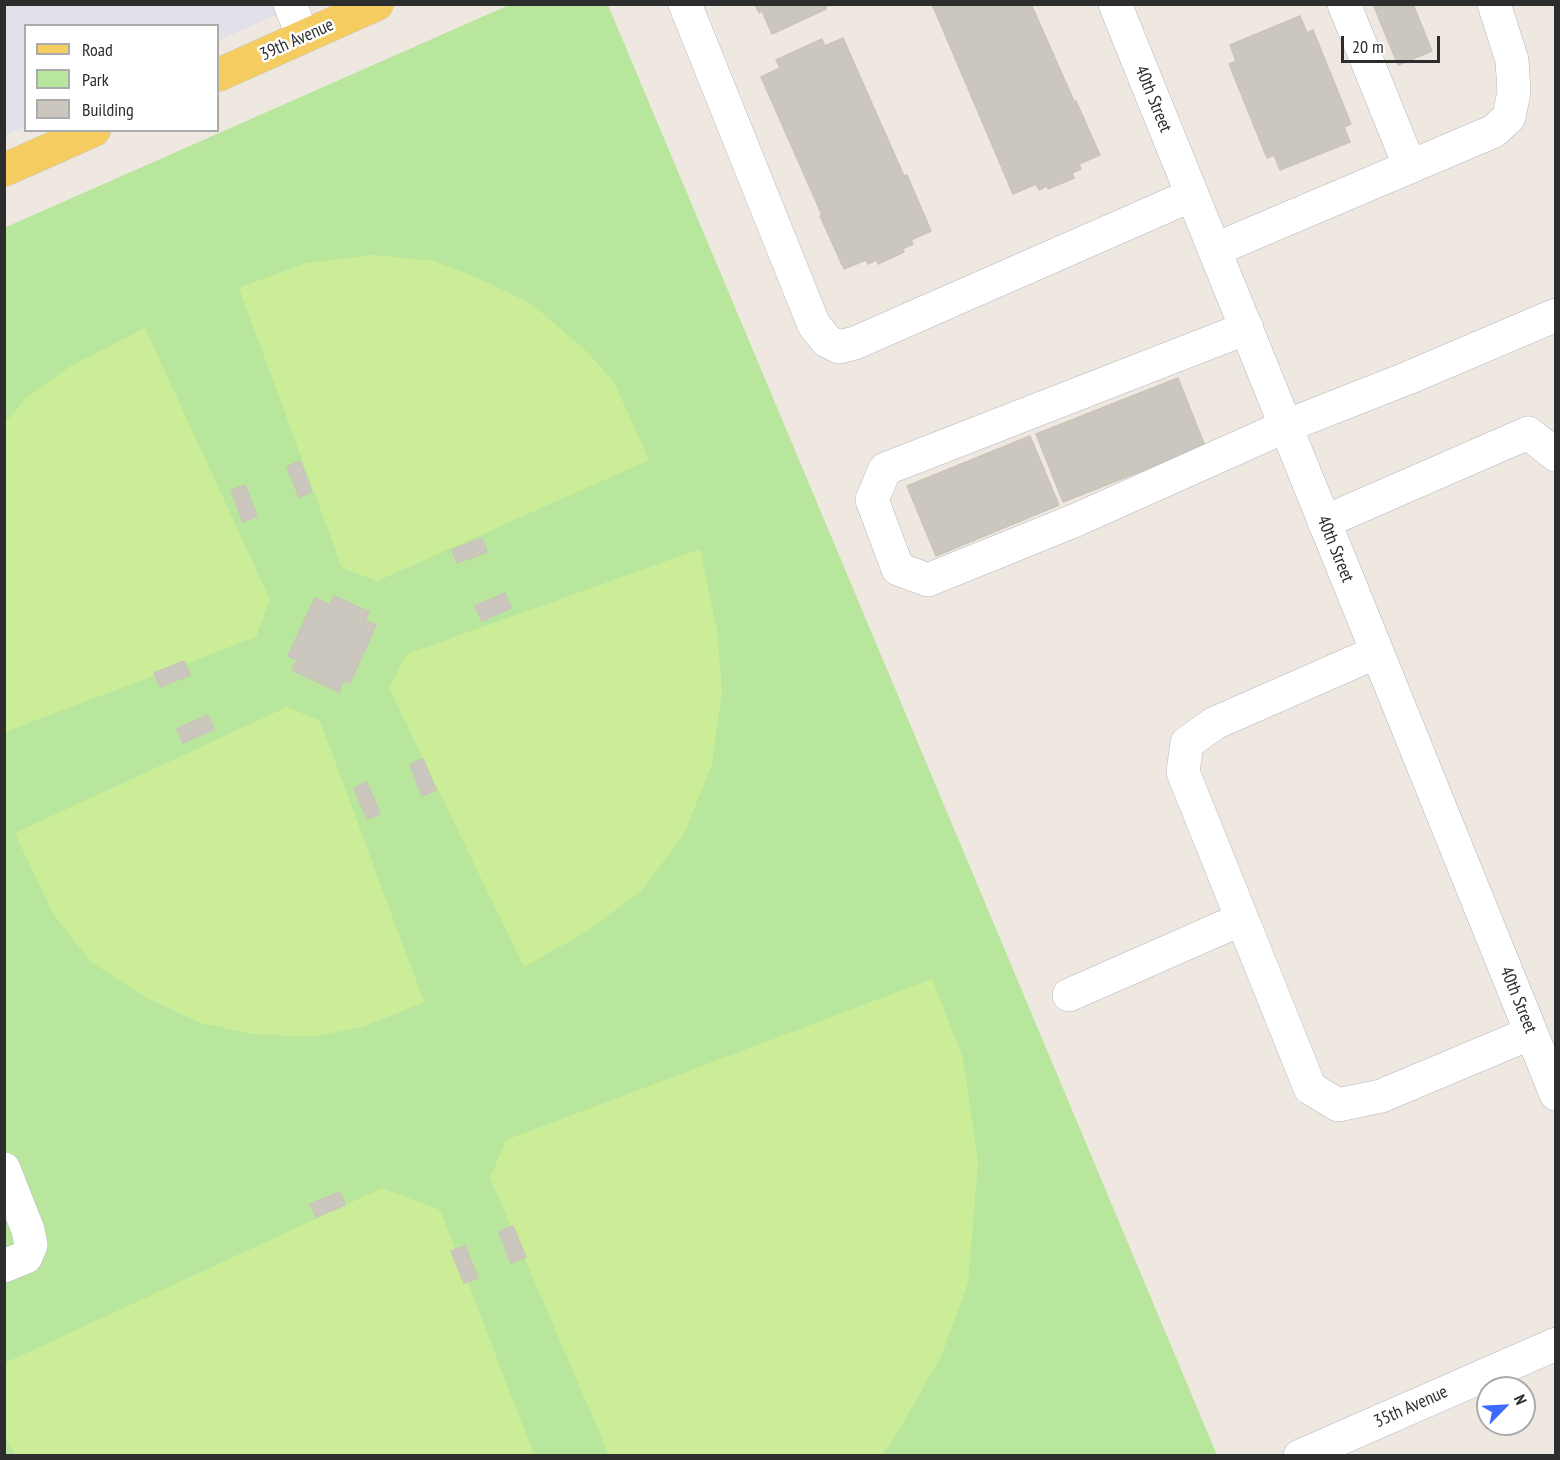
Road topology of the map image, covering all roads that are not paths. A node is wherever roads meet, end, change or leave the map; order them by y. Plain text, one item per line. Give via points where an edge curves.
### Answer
1 (290, 4) edge
2 (377, 4) edge
3 (685, 4) edge
4 (1115, 4) edge
5 (1344, 4) edge
6 (1494, 4) edge
7 (303, 37) junction
8 (219, 75) edge
9 (90, 132) edge
10 (1410, 167) junction
11 (4, 170) edge
12 (1192, 195) junction
13 (1214, 250) junction
14 (1556, 315) edge
15 (1247, 328) junction
16 (1286, 426) junction
17 (1556, 455) edge
18 (1324, 522) junction
19 (1377, 652) junction
20 (1242, 919) junction
21 (1070, 995) dead end
22 (1531, 1033) junction
23 (1553, 1083) edge
24 (4, 1169) edge
25 (4, 1266) edge
26 (1556, 1344) edge
27 (1300, 1455) edge

1 - 7 street
2 - 7 main road, 39th Avenue
3 - 12 street via 814,325 826,341 838,347 855,343
4 - 12 street, 40th Street
5 - 10 street
6 - 10 street via 1512,60 1514,92 1509,117 1494,131
7 - 8 main road, 39th Avenue
9 - 11 main road
10 - 13 street
12 - 13 street, 40th Street
13 - 15 street, 40th Street
14 - 16 street
15 - 16 street, 40th Street
15 - 16 street via 885,469 872,500 898,569 928,580 1076,520
16 - 18 street, 40th Street
17 - 18 street via 1528,433
18 - 19 street, 40th Street
19 - 20 street via 1215,723 1188,743 1183,772
19 - 22 street, 40th Street
20 - 21 street
20 - 22 street via 1310,1088 1338,1105 1381,1096
22 - 23 street, 40th Street
24 - 25 street via 32,1245 26,1257
26 - 27 street, 35th Avenue

